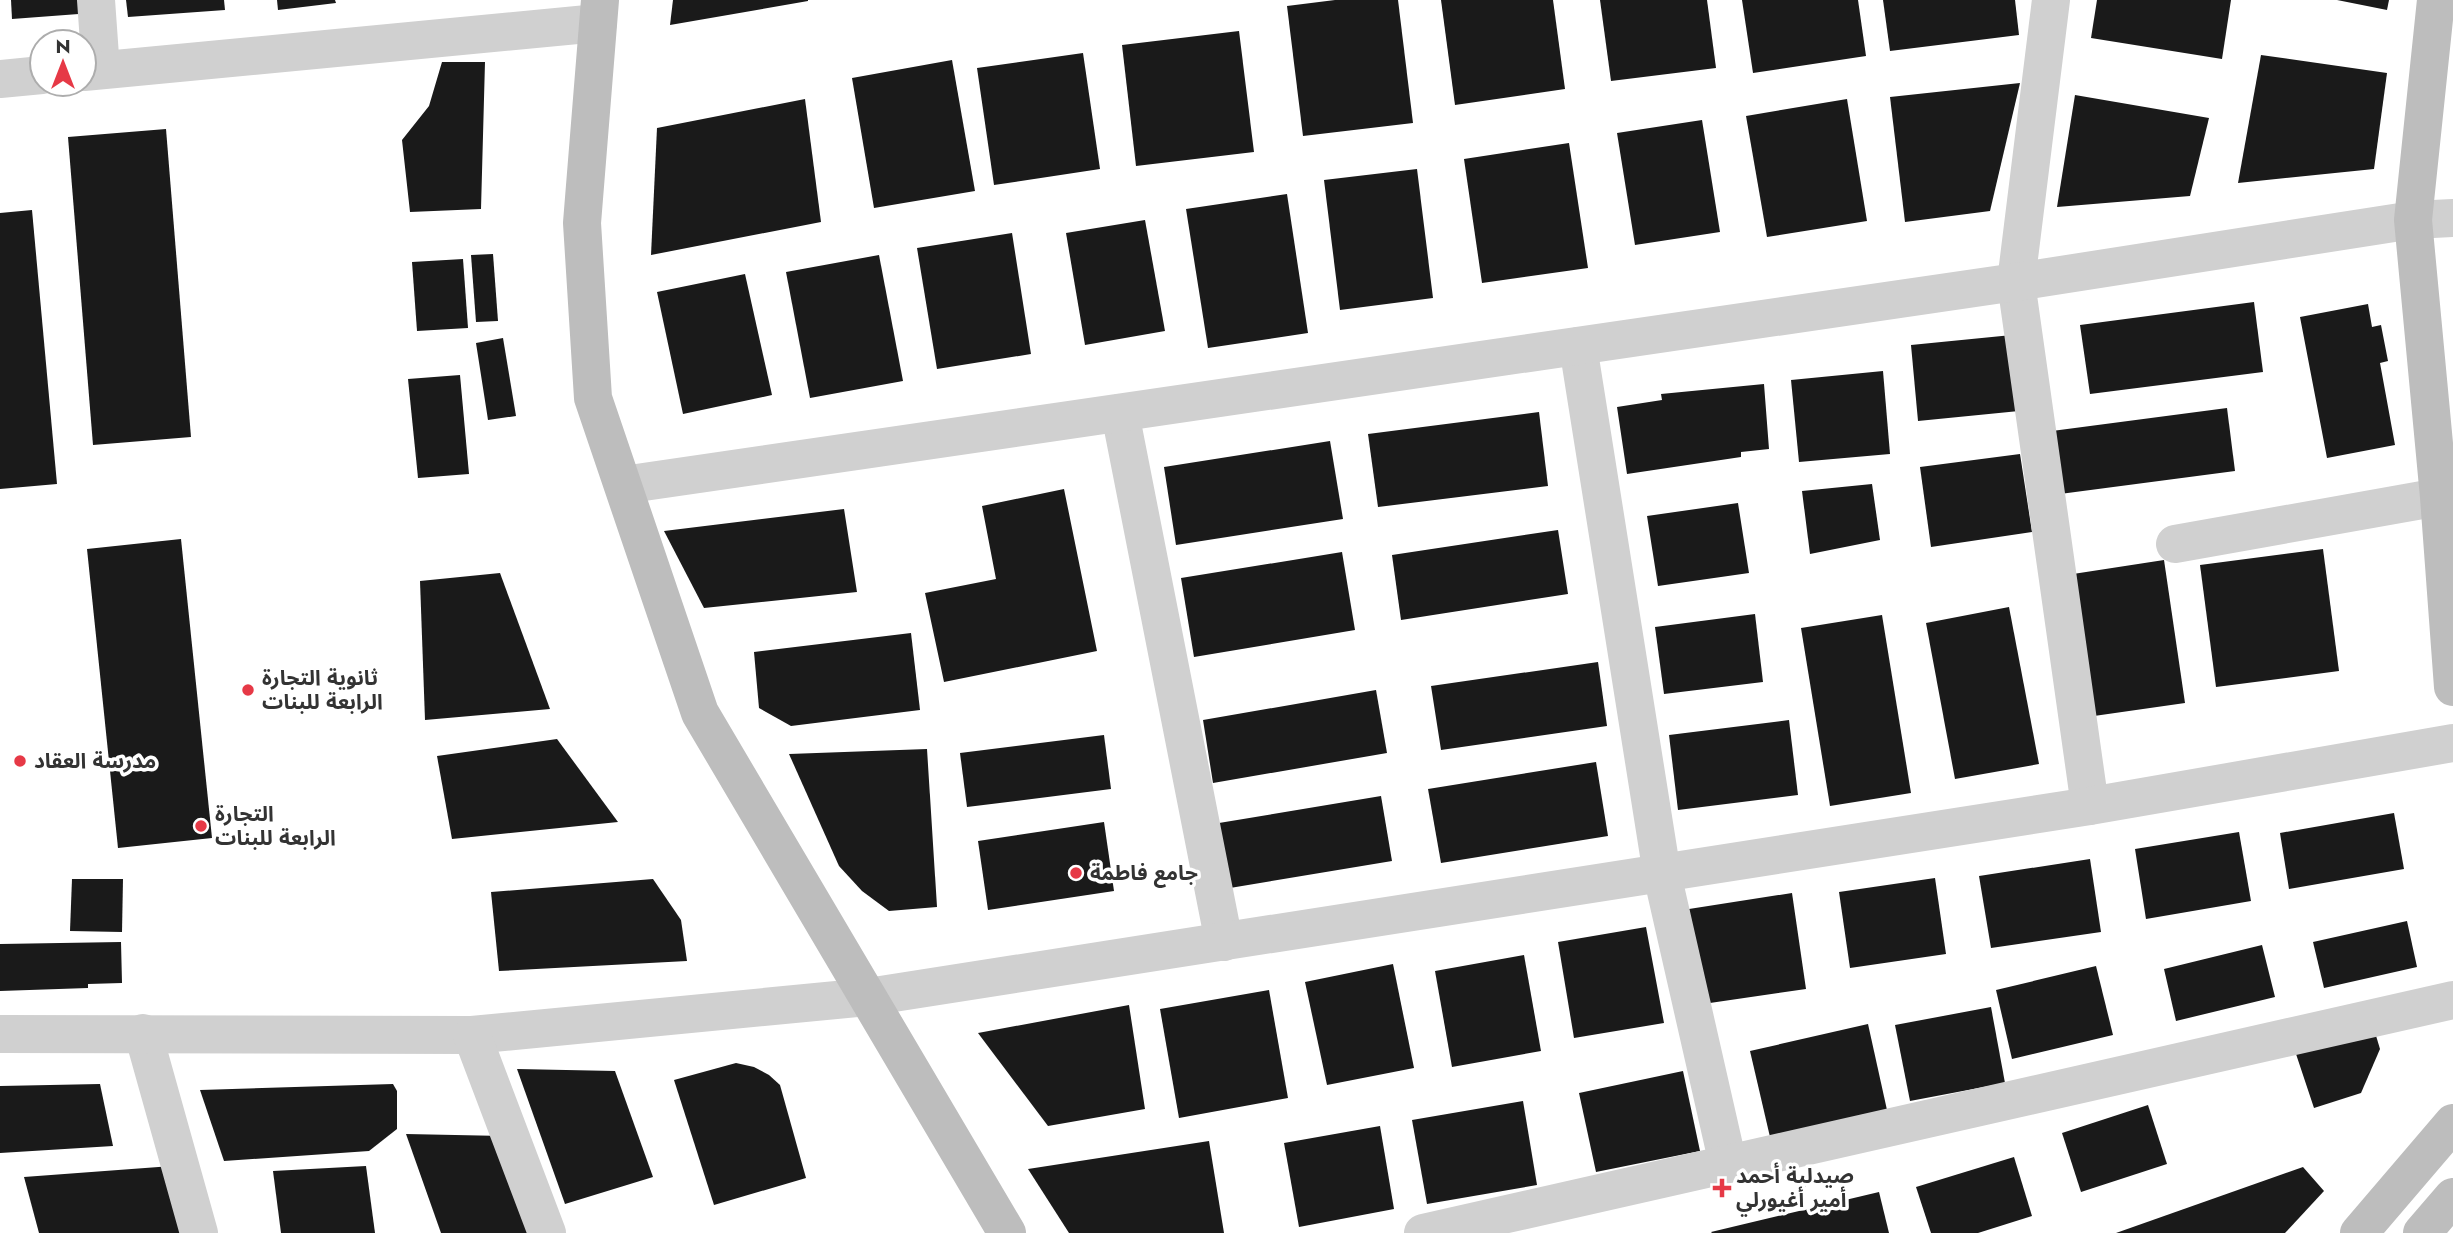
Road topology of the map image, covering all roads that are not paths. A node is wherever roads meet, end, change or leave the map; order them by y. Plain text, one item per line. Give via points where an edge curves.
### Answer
1 (96, 0) edge
2 (2050, 0) edge
3 (2436, 0) edge
4 (599, 12) edge
5 (95, 28) edge
6 (98, 70) edge
7 (28, 76) edge
8 (0, 79) edge
9 (2453, 218) edge
10 (2413, 220) junction
11 (2016, 282) junction
12 (1578, 346) junction
13 (1120, 413) junction
14 (623, 485) junction
15 (2439, 498) junction
16 (2175, 544) dead end
17 (2453, 687) edge
18 (2453, 743) edge
19 (2090, 806) junction
20 (1662, 874) junction
21 (1224, 942) junction
22 (867, 997) junction
23 (2453, 1000) edge
24 (143, 1033) junction
25 (0, 1034) edge
26 (472, 1035) junction
27 (2453, 1123) edge
28 (1728, 1164) junction
29 (2453, 1197) edge
30 (199, 1233) edge
31 (547, 1233) edge
32 (1007, 1233) edge
33 (1423, 1233) edge
34 (2359, 1233) edge
35 (2422, 1233) edge

1 - 5 street
2 - 11 street
3 - 10 street
4 - 6 street
4 - 14 street via 582,223 593,398
7 - 8 street
9 - 10 street
10 - 11 street
10 - 15 street
11 - 12 street
11 - 19 street
12 - 13 street
12 - 20 street
13 - 14 street
13 - 21 street
14 - 22 street via 700,713
15 - 16 street
15 - 17 street
18 - 19 street
19 - 20 street
20 - 21 street
20 - 28 street
21 - 22 street
22 - 26 street
22 - 32 street
23 - 28 street
24 - 25 street
24 - 26 street
24 - 30 street
26 - 31 street
27 - 34 street
28 - 33 street
29 - 35 street

